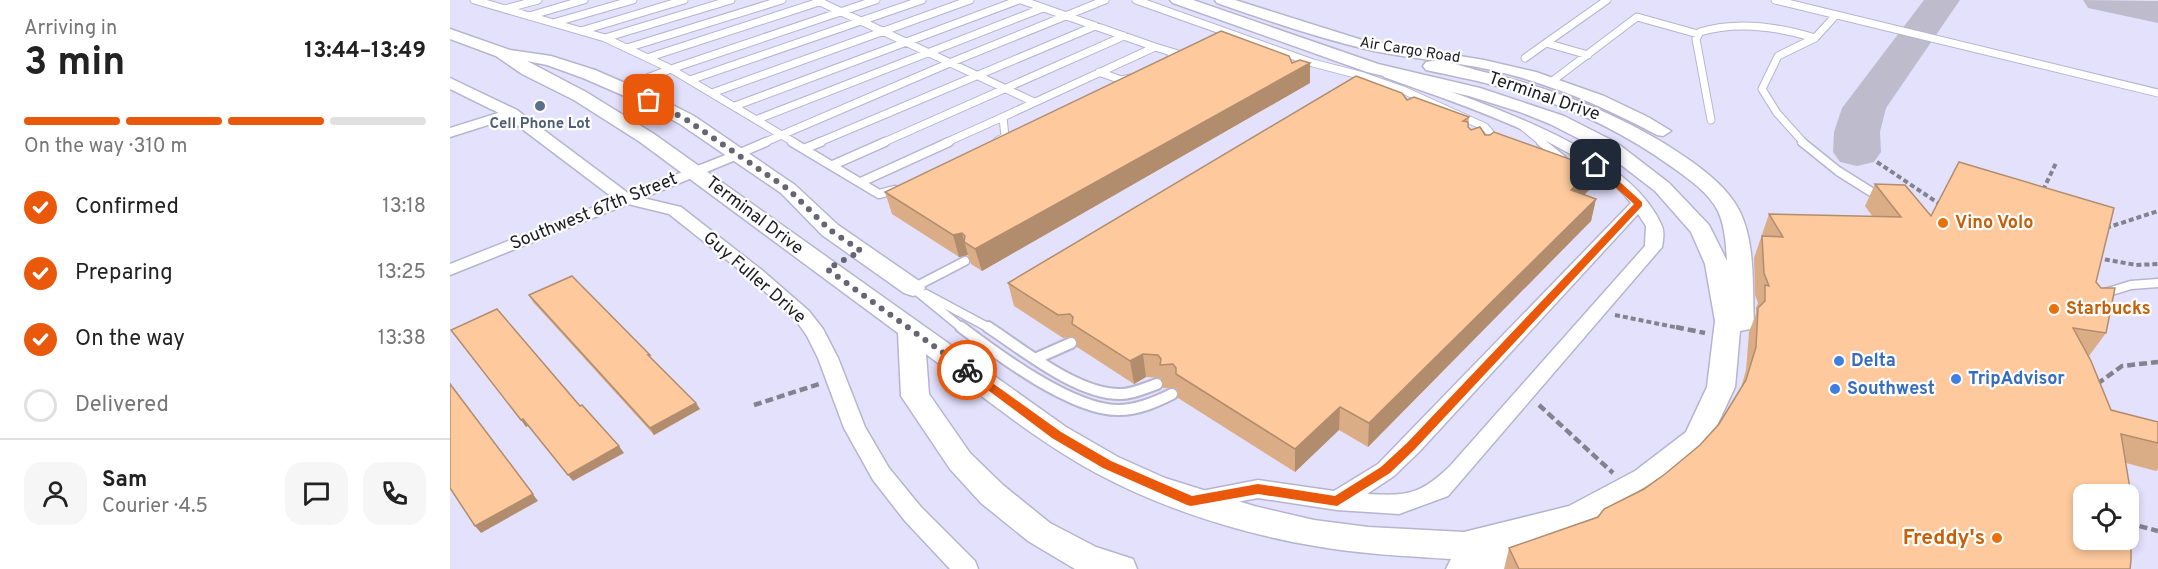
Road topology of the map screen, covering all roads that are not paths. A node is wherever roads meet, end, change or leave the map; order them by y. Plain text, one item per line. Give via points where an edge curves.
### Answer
1 (474, 0) edge
2 (538, 0) edge
3 (584, 0) edge
4 (633, 0) edge
5 (684, 0) edge
6 (731, 0) edge
7 (782, 0) edge
8 (876, 0) edge
9 (922, 0) edge
10 (970, 0) edge
11 (1020, 0) edge
12 (1105, 0) edge
13 (1136, 0) edge
14 (1178, 0) edge
15 (1222, 0) edge
16 (1607, 0) edge
17 (1775, 0) edge
18 (821, 1) edge
19 (488, 2) edge
20 (1043, 8) junction
21 (505, 9) junction
22 (842, 11) junction
23 (1836, 15) junction
24 (529, 16) junction
25 (1065, 16) junction
26 (862, 21) junction
27 (553, 23) junction
28 (1095, 26) junction
29 (581, 31) junction
30 (884, 31) junction
31 (450, 34) edge
32 (1698, 34) junction
33 (1124, 36) junction
34 (605, 38) junction
35 (1287, 38) junction
36 (1815, 38) junction
37 (908, 42) junction
38 (1546, 43) junction
39 (1155, 47) junction
40 (627, 48) junction
41 (502, 52) junction
42 (930, 52) junction
43 (1588, 55) junction
44 (647, 58) junction
45 (1525, 58) dead end
46 (952, 62) junction
47 (1313, 63) junction
48 (1158, 64) edge
49 (1327, 67) junction
50 (1373, 68) junction
51 (671, 69) junction
52 (1304, 70) edge
53 (1099, 72) junction
54 (979, 75) junction
55 (1137, 75) edge
56 (690, 80) junction
57 (1551, 82) junction
58 (450, 83) edge
59 (623, 87) junction
60 (1006, 88) junction
61 (712, 93) junction
62 (2158, 93) edge
63 (1034, 102) junction
64 (735, 106) junction
65 (511, 113) junction
66 (1003, 117) junction
67 (758, 120) junction
68 (1711, 120) dead end
69 (1519, 124) junction
70 (1473, 130) edge
71 (1663, 131) dead end
72 (450, 133) edge
73 (784, 135) junction
74 (984, 147) edge
75 (806, 148) junction
76 (1485, 150) edge
77 (738, 154) junction
78 (833, 165) junction
79 (1569, 165) edge
80 (695, 172) junction
81 (861, 182) junction
82 (900, 188) edge
83 (627, 199) junction
84 (1883, 199) edge
85 (1639, 204) junction
86 (861, 251) junction
87 (965, 261) edge
88 (827, 269) junction
89 (450, 270) edge
90 (2158, 283) edge
91 (913, 288) junction
92 (2095, 299) edge
93 (911, 330) junction
94 (1071, 343) edge
95 (1037, 358) junction
96 (1157, 384) dead end
97 (1172, 394) dead end
98 (1191, 501) junction
99 (1337, 501) junction
100 (966, 569) edge
101 (1121, 569) edge
102 (1462, 569) edge

1 - 19 lane
2 - 21 lane
3 - 24 lane
4 - 27 lane
5 - 29 lane
6 - 34 lane
7 - 40 lane
8 - 22 lane
9 - 26 lane
10 - 30 lane
11 - 20 lane
11 - 37 lane
12 - 25 lane
13 - 47 lane
14 - 35 main road, Terminal Drive
15 - 57 street, Air Cargo Road via 1364,45 1486,64
16 - 38 lane
17 - 23 lane
18 - 22 lane
18 - 44 lane
19 - 21 lane
20 - 25 lane
20 - 42 lane
21 - 24 lane
22 - 26 lane
22 - 51 lane
23 - 36 lane
23 - 62 lane
24 - 27 lane
25 - 28 lane
25 - 46 lane
26 - 30 lane
26 - 56 lane
27 - 29 lane
28 - 33 lane
28 - 54 lane
29 - 34 lane
30 - 37 lane
30 - 61 lane
31 - 41 main road, Terminal Drive
32 - 36 lane via 1727,26
32 - 43 lane via 1637,17
32 - 68 lane
33 - 39 lane
33 - 60 lane
34 - 40 lane
35 - 50 main road, Terminal Drive
35 - 102 main road, Terminal Drive via 1501,80 1597,114 1676,159 1713,190 1732,218 1741,324 1737,374 1714,426 1667,477 1604,519 1550,542
36 - 84 lane via 1778,56 1763,85 1764,93 1788,128 1813,154
37 - 42 lane
37 - 64 lane
38 - 43 lane
38 - 45 lane
39 - 48 lane via 1178,54
39 - 53 lane
40 - 44 lane
41 - 59 main road via 551,61
41 - 80 main road, Terminal Drive via 613,116
42 - 46 lane
42 - 67 lane
43 - 57 lane
44 - 51 lane
46 - 54 lane
46 - 73 lane
47 - 49 lane
47 - 52 lane
49 - 70 lane via 1412,100
49 - 76 lane via 1363,76 1471,119 1491,134
50 - 69 street
50 - 98 main road, Terminal Drive via 1527,108 1584,133 1638,166 1662,187 1701,230 1717,264 1728,321 1721,387 1697,439 1646,479 1577,517 1464,546 1314,532
51 - 56 lane
51 - 59 lane
53 - 55 lane via 1121,80
53 - 63 lane
54 - 60 lane
54 - 75 lane
56 - 61 lane
57 - 71 street, Air Cargo Road
58 - 65 street, Guy Fuller Drive
59 - 77 main road via 687,120
60 - 63 lane
60 - 78 lane
61 - 64 lane
63 - 66 lane
64 - 67 lane
65 - 72 street
65 - 83 street, Guy Fuller Drive
66 - 74 lane via 1005,137
66 - 81 lane
67 - 73 lane
69 - 79 lane
69 - 85 street via 1596,165
73 - 75 lane
73 - 77 lane
75 - 78 lane
77 - 80 street, Southwest 67th Street
77 - 86 main road via 788,189 830,230
78 - 81 lane
80 - 83 street, Southwest 67th Street
80 - 88 main road, Terminal Drive
81 - 82 lane via 879,194
83 - 89 street, Southwest 67th Street
83 - 100 street, Guy Fuller Drive via 675,210 802,315 816,334 855,428 881,474
85 - 99 street via 1411,446 1386,470
85 - 99 street via 1654,226 1653,247 1440,490 1399,505
86 - 88 main road
86 - 91 main road
87 - 91 lane
88 - 93 main road, Terminal Drive
90 - 92 lane via 2121,287
91 - 95 lane via 976,319
91 - 97 lane via 962,330 1078,401 1112,410 1154,404
93 - 98 main road, Terminal Drive via 1056,435 1107,465
93 - 101 main road via 915,396 960,462 1039,532 1087,559
94 - 95 lane
95 - 96 lane via 1107,392 1130,393
98 - 99 street via 1258,489

